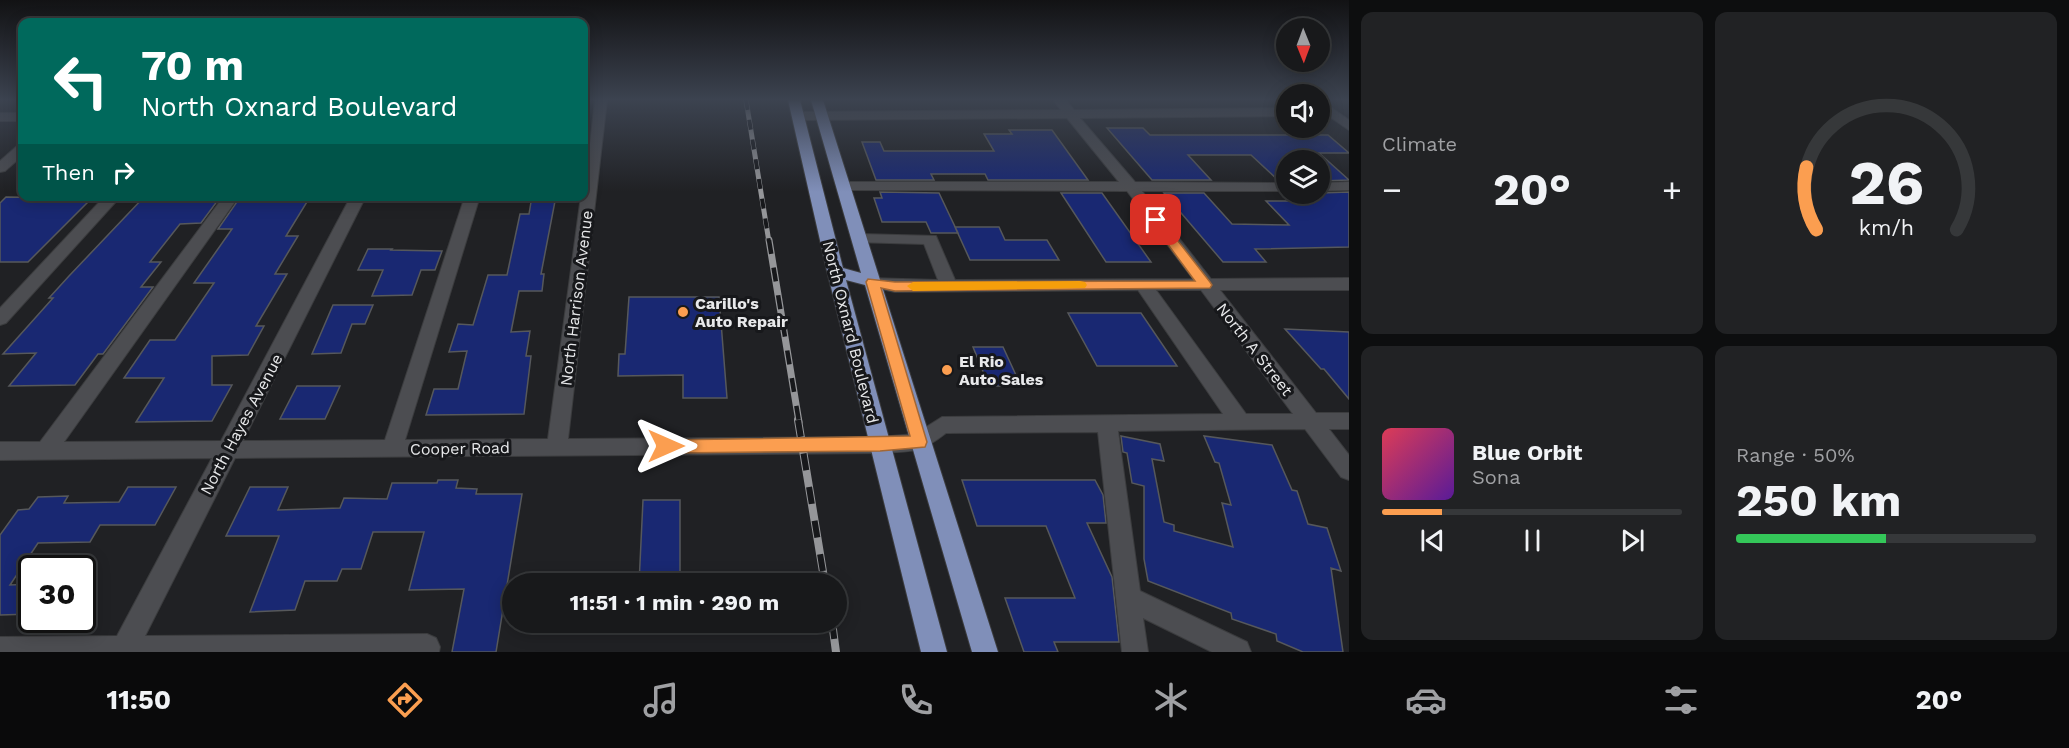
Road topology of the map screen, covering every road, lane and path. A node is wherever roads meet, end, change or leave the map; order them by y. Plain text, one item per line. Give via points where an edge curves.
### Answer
1 (593, 130) edge
2 (802, 130) edge
3 (827, 130) edge
4 (1084, 130) edge
5 (18, 152) edge
6 (0, 168) edge
7 (588, 171) edge
8 (844, 186) junction
9 (1349, 186) edge
10 (1131, 187) junction
11 (1276, 187) edge
12 (1330, 187) edge
13 (109, 201) edge
14 (228, 201) edge
15 (356, 201) edge
16 (471, 201) edge
17 (585, 201) edge
18 (860, 239) junction
19 (836, 271) junction
20 (873, 282) junction
21 (1349, 284) edge
22 (1143, 285) junction
23 (1205, 285) junction
24 (950, 286) junction
25 (0, 319) edge
26 (1349, 421) edge
27 (1239, 422) junction
28 (1311, 422) junction
29 (1107, 424) junction
30 (919, 442) junction
31 (880, 445) junction
32 (557, 447) junction
33 (392, 449) junction
34 (46, 450) junction
35 (227, 450) junction
36 (0, 451) edge
37 (1349, 471) edge
38 (1127, 597) junction
39 (0, 650) edge
40 (123, 650) edge
41 (1238, 651) edge
42 (426, 652) edge
43 (934, 652) edge
44 (985, 652) edge
45 (1135, 652) edge

1 - 7 street, North Harrison Avenue
2 - 19 main road, North Oxnard Boulevard
3 - 8 main road, North Oxnard Boulevard
4 - 10 street, North A Street
5 - 6 street
8 - 10 street
8 - 18 main road, North Oxnard Boulevard
9 - 12 street
10 - 11 street
10 - 23 street, North A Street
13 - 25 street
14 - 34 street
15 - 35 street, North Hayes Avenue
16 - 33 street
17 - 32 street, North Harrison Avenue
18 - 20 main road, North Oxnard Boulevard
18 - 24 street via 930,239
19 - 20 main road
19 - 31 main road, North Oxnard Boulevard
20 - 24 street
20 - 30 main road, North Oxnard Boulevard
21 - 23 street
22 - 23 street
22 - 24 street
22 - 27 street
23 - 28 street, North A Street
26 - 28 street
27 - 28 street
27 - 29 street
28 - 37 street, North A Street
29 - 30 street via 942,425
29 - 38 street
30 - 31 street, Cooper Road
30 - 44 main road, North Oxnard Boulevard
31 - 32 street, Cooper Road
31 - 43 main road, North Oxnard Boulevard
32 - 33 street, Cooper Road
33 - 35 street, Cooper Road
34 - 35 street, Cooper Road
34 - 36 street, Cooper Road
35 - 40 street, North Hayes Avenue
38 - 41 street
38 - 45 street
39 - 40 street
40 - 42 street via 427,647

